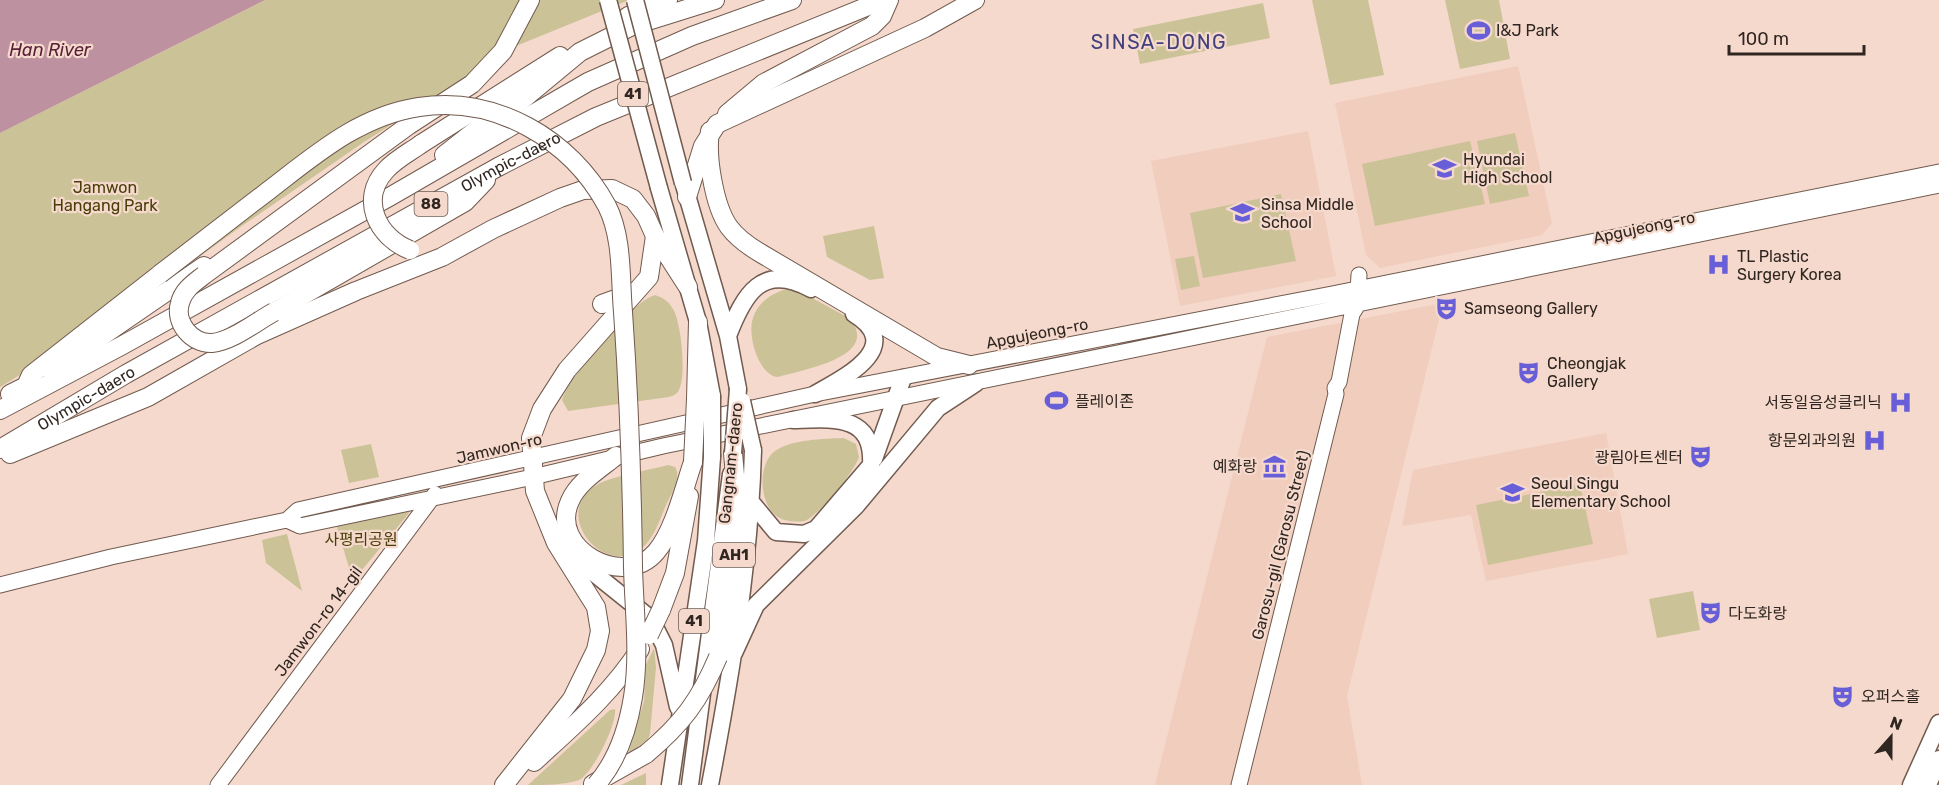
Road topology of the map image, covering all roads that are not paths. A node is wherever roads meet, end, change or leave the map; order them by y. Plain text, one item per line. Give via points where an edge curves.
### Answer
1 (530, 0) edge
2 (608, 0) edge
3 (635, 0) edge
4 (668, 0) edge
5 (715, 0) edge
6 (792, 0) edge
7 (884, 0) edge
8 (889, 0) edge
9 (975, 0) edge
10 (714, 128) junction
11 (380, 147) junction
12 (498, 166) junction
13 (1939, 172) edge
14 (1939, 185) edge
15 (685, 190) junction
16 (392, 196) junction
17 (493, 229) junction
18 (655, 236) junction
19 (1359, 282) junction
20 (688, 288) junction
21 (639, 290) junction
22 (602, 304) dead end
23 (1354, 310) junction
24 (698, 322) junction
25 (1172, 325) junction
26 (728, 336) junction
27 (1175, 341) junction
28 (969, 365) junction
29 (903, 378) junction
30 (976, 382) junction
31 (26, 386) junction
32 (738, 389) junction
33 (814, 394) junction
34 (896, 398) junction
35 (0, 402) edge
36 (0, 410) edge
37 (722, 415) joint
38 (793, 420) junction
39 (725, 434) joint
40 (0, 449) edge
41 (734, 453) junction
42 (616, 456) junction
43 (0, 458) edge
44 (693, 462) junction
45 (871, 465) junction
46 (532, 468) junction
47 (448, 478) junction
48 (434, 496) junction
49 (408, 502) junction
50 (752, 503) junction
51 (286, 520) junction
52 (415, 521) junction
53 (555, 543) junction
54 (0, 585) edge
55 (726, 655) junction
56 (680, 718) junction
57 (1939, 723) edge
58 (1939, 759) edge
59 (218, 785) edge
60 (504, 785) edge
61 (510, 785) edge
62 (591, 785) edge
63 (597, 785) edge
64 (670, 785) edge
65 (690, 785) edge
66 (710, 785) edge
67 (1239, 785) edge
68 (1911, 785) edge
69 (1928, 785) edge

1 - 11 highway via 503,51 472,84
2 - 20 main road, Gangnam-daero / 41, bridge
3 - 15 main road, 41, bridge
4 - 17 highway, bridge via 587,38 421,144 387,169 377,185 373,204 378,224 392,241 410,250 430,252
5 - 16 highway via 632,26 580,52
6 - 16 highway, Olympic-daero / 88 via 692,36 588,82
7 - 12 highway, Olympic-daero / 88 via 596,117
8 - 10 highway via 872,26 764,83
9 - 10 highway via 925,28
10 - 15 highway
10 - 28 highway via 708,147 722,213 742,240 937,357
11 - 12 highway, bridge via 187,290 179,304 180,322 186,332 199,341 214,343 274,312 465,202
11 - 31 highway
12 - 40 highway, Olympic-daero / 88
13 - 19 main road, Apgujeong-ro
14 - 23 main road, Apgujeong-ro
15 - 26 main road, Gangnam-daero / 41
16 - 36 highway, Olympic-daero / 88
17 - 18 highway via 583,190 612,189 640,206
17 - 43 highway via 442,257 257,335 148,397
18 - 20 highway
18 - 21 highway via 650,277
19 - 23 main road
19 - 25 main road, Apgujeong-ro
20 - 24 main road, Gangnam-daero / 41
21 - 22 highway
21 - 46 highway via 567,370 542,409 531,438
23 - 27 main road, Apgujeong-ro
23 - 67 main road, Garosu-gil (Garosu Street)
24 - 44 highway, bridge
24 - 56 main road, Gangnam-daero / 41, bridge via 712,396 712,457 706,541
25 - 27 main road
25 - 28 main road, Apgujeong-ro
26 - 32 main road, Gangnam-daero / 41
26 - 33 main road via 747,295 757,285 775,279 800,284 866,321 873,335 872,353 864,364
27 - 30 main road, Apgujeong-ro
28 - 29 main road, Apgujeong-ro
29 - 33 main road, Apgujeong-ro
29 - 34 main road
30 - 34 main road, Apgujeong-ro
30 - 55 main road via 938,408 856,506 756,605
31 - 35 highway
31 - 63 highway, bridge via 31,375 343,134 391,113 450,104 506,116 554,142 607,206 619,250 631,426 634,694 621,742
32 - 41 main road, Gangnam-daero / 41, bridge
32 - 50 main road, bridge via 753,450
33 - 37 main road, Apgujeong-ro
34 - 38 main road, Apgujeong-ro
34 - 45 main road
37 - 46 main road, Jamwon-ro
38 - 39 main road, Apgujeong-ro
38 - 45 main road via 836,421 860,428 871,443
39 - 42 main road, Jamwon-ro
41 - 55 highway, AH1 via 739,519 725,626
41 - 65 main road, Gangnam-daero
42 - 44 highway via 575,491 566,514 571,536 586,556 622,567 636,567 656,553
42 - 46 main road, Jamwon-ro
44 - 61 highway, bridge via 681,548 649,635 623,675 589,713
45 - 50 main road via 810,533 776,532
46 - 47 main road, Jamwon-ro
46 - 48 main road, Jamwon-ro
46 - 53 highway via 535,491
47 - 48 main road, Jamwon-ro 14-gil
47 - 51 main road, Jamwon-ro via 298,510
48 - 49 main road, Jamwon-ro
48 - 52 main road, Jamwon-ro 14-gil
49 - 51 main road, Jamwon-ro via 300,526
49 - 52 main road
50 - 55 main road
51 - 54 main road, Jamwon-ro
52 - 59 main road, Jamwon-ro 14-gil
53 - 56 main road via 651,619 667,654
53 - 60 highway via 596,607 600,625 598,646 572,699
55 - 62 highway, AH1, bridge via 674,731 646,754
55 - 66 main road
56 - 64 main road, Gangnam-daero / 41
57 - 68 main road
58 - 69 main road

